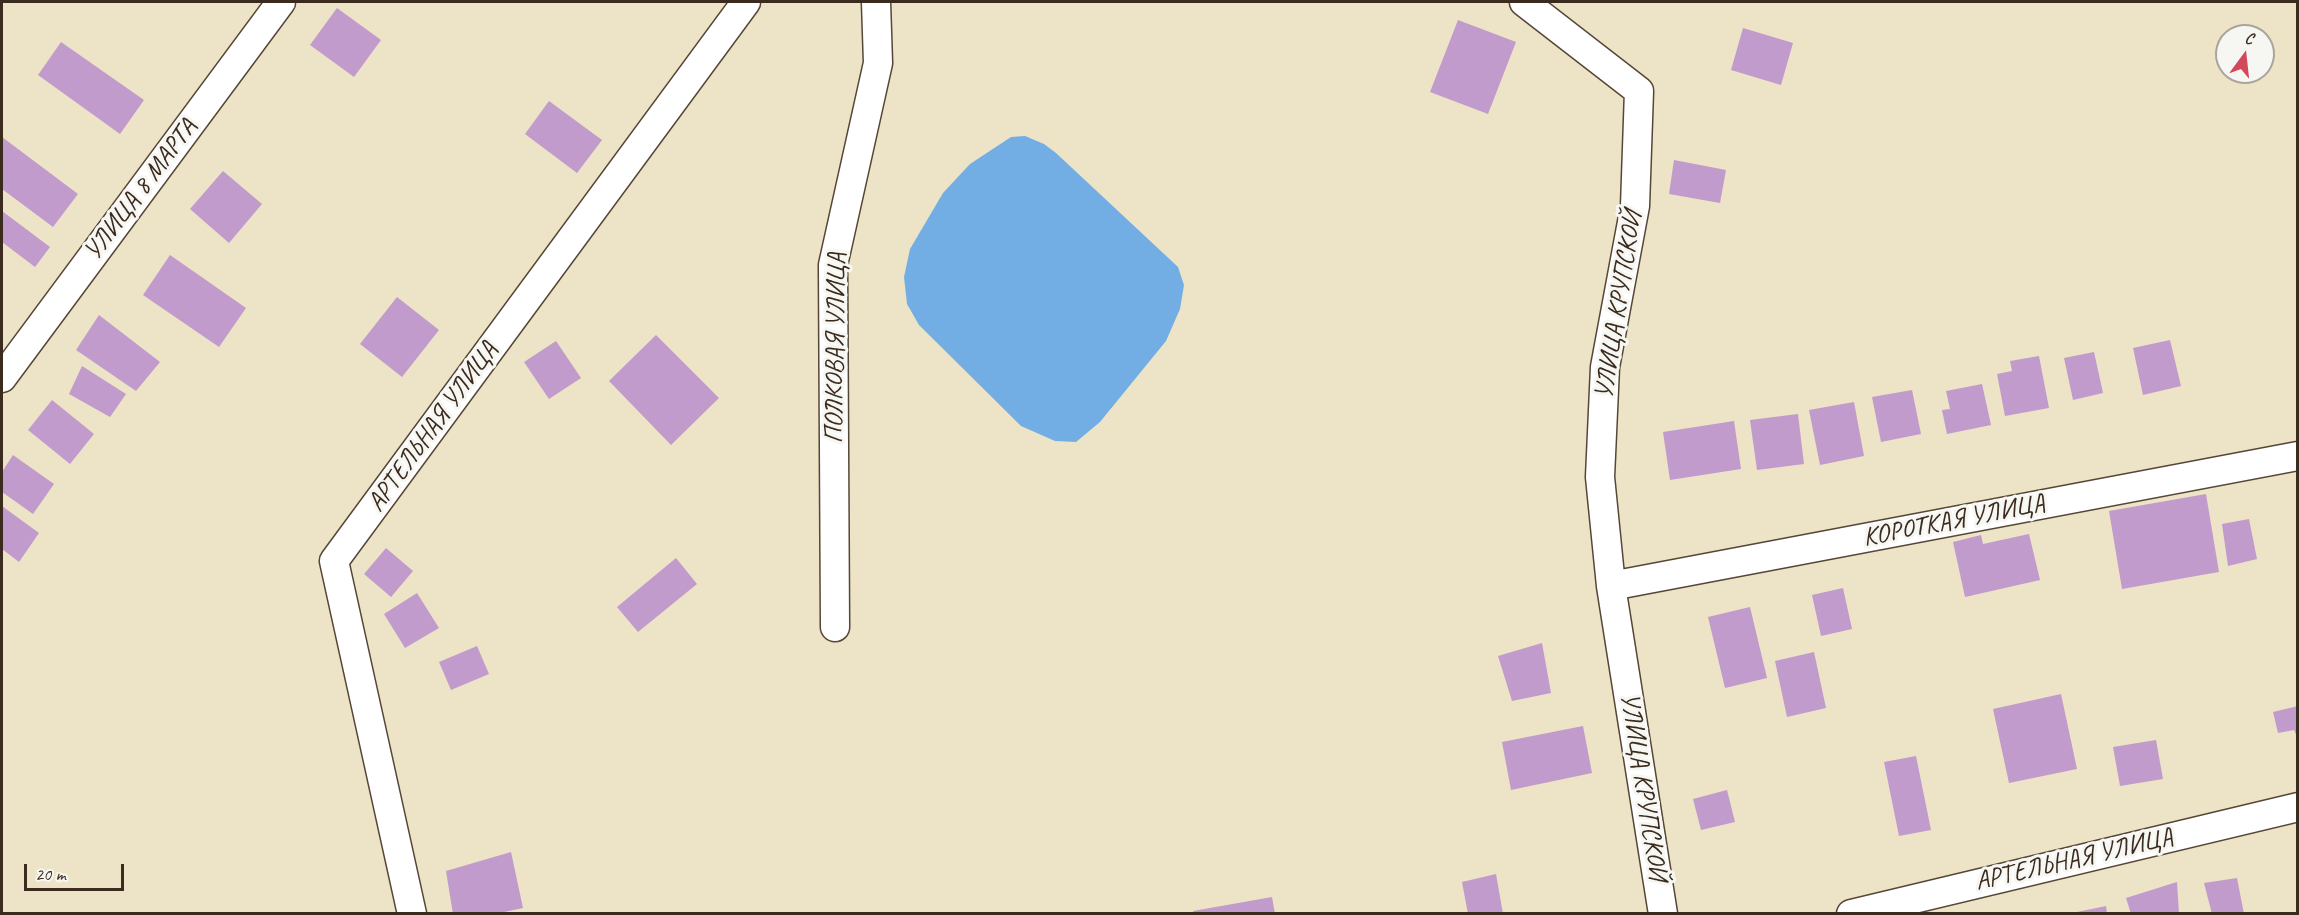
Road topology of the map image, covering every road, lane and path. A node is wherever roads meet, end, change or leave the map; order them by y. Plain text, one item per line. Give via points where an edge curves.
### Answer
1 (281, 2) edge
2 (746, 2) edge
3 (876, 2) edge
4 (1524, 2) edge
5 (2, 378) edge
6 (2298, 456) edge
7 (1611, 586) junction
8 (835, 627) dead end
9 (2298, 807) edge
10 (412, 914) edge
11 (1663, 914) edge
12 (1851, 914) edge

1 - 5 street, УЛИЦА 8 МАРТА
2 - 10 street, АРТЕЛЬНАЯ УЛИЦА via 334,561
3 - 8 street, ПОЛКОВАЯ УЛИЦА via 878,63 833,265
4 - 7 street, УЛИЦА КРУПСКОЙ via 1640,91 1635,206 1605,367 1600,477
6 - 7 street, КОРОТКАЯ УЛИЦА
7 - 11 street, УЛИЦА КРУПСКОЙ
9 - 12 street, АРТЕЛЬНАЯ УЛИЦА

